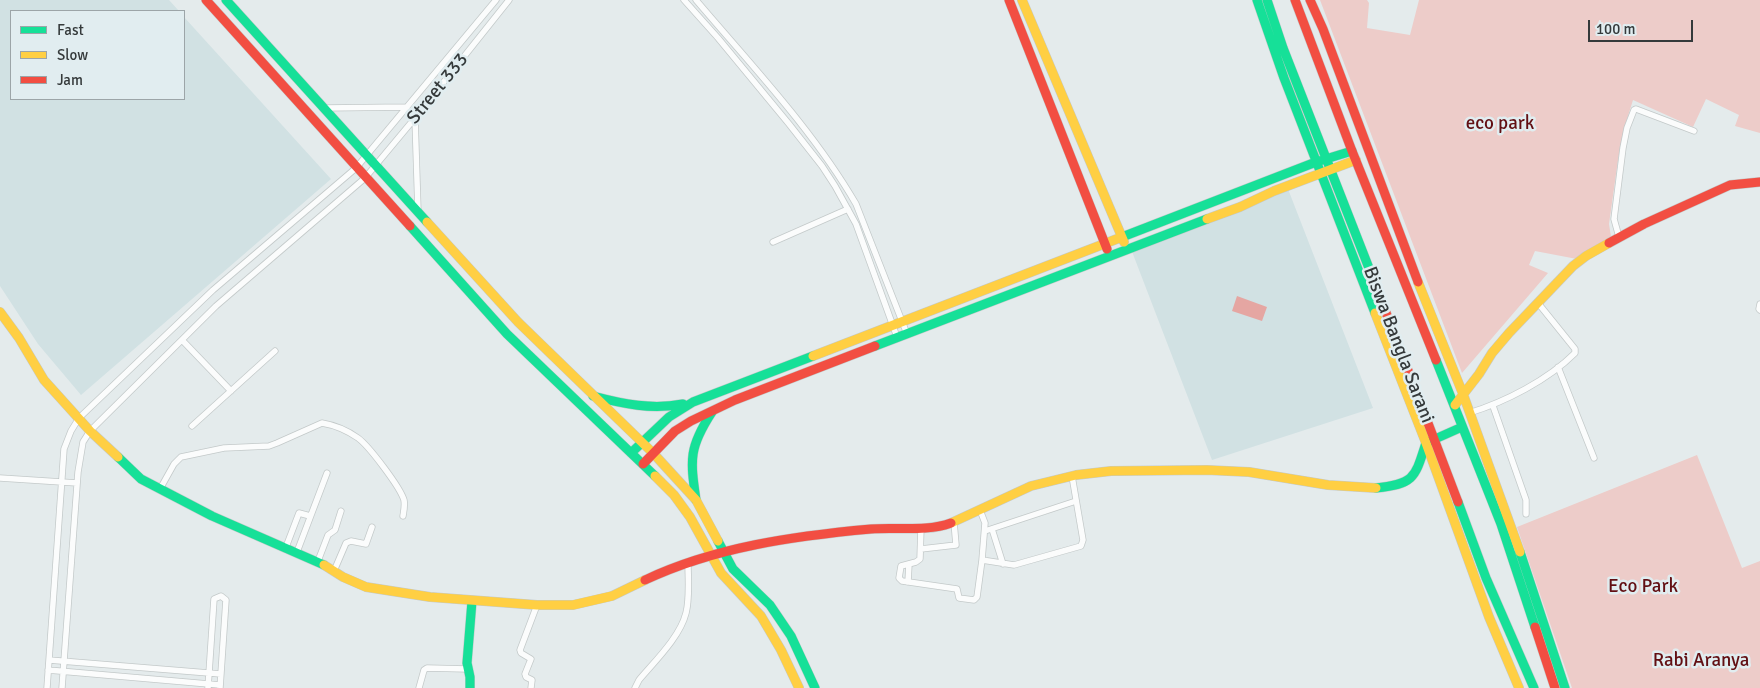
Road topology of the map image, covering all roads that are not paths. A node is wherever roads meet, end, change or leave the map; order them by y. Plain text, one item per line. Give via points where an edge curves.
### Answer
1 (206, 0) edge
2 (226, 0) edge
3 (496, 0) edge
4 (509, 0) edge
5 (684, 0) edge
6 (696, 0) edge
7 (1009, 0) edge
8 (1022, 0) edge
9 (1257, 0) edge
10 (1267, 0) edge
11 (1295, 0) edge
12 (1310, 0) edge
13 (407, 107) junction
14 (324, 108) junction
15 (415, 118) junction
16 (1694, 131) dead end
17 (1352, 151) junction
18 (367, 156) junction
19 (1326, 160) junction
20 (1356, 160) junction
21 (1316, 162) junction
22 (376, 166) junction
23 (356, 168) junction
24 (1330, 170) junction
25 (1320, 173) junction
26 (365, 178) junction
27 (1760, 182) edge
28 (848, 209) junction
29 (418, 213) junction
30 (1121, 237) junction
31 (1619, 237) junction
32 (773, 242) dead end
33 (1105, 243) junction
34 (1127, 249) junction
35 (1110, 255) junction
36 (1538, 303) junction
37 (1760, 304) edge
38 (1760, 310) edge
39 (0, 312) edge
40 (901, 322) junction
41 (891, 326) junction
42 (907, 334) junction
43 (897, 337) junction
44 (182, 340) junction
45 (275, 351) dead end
46 (1558, 367) junction
47 (231, 391) junction
48 (1463, 394) junction
49 (593, 396) junction
50 (693, 402) junction
51 (1454, 405) junction
52 (1493, 406) junction
53 (712, 412) junction
54 (1469, 414) junction
55 (79, 418) junction
56 (192, 426) dead end
57 (1462, 427) junction
58 (90, 431) junction
59 (1435, 438) junction
60 (642, 443) junction
61 (1426, 443) junction
62 (631, 453) junction
63 (654, 453) junction
64 (1594, 458) dead end
65 (643, 464) junction
66 (326, 473) dead end
67 (1072, 476) junction
68 (0, 478) edge
69 (62, 482) junction
70 (77, 483) junction
71 (160, 489) junction
72 (696, 500) junction
73 (1076, 500) junction
74 (980, 510) junction
75 (341, 511) dead end
76 (1526, 514) dead end
77 (310, 516) junction
78 (402, 516) dead end
79 (954, 522) junction
80 (372, 526) dead end
81 (921, 528) junction
82 (992, 529) junction
83 (985, 531) junction
84 (286, 547) junction
85 (921, 550) junction
86 (297, 552) junction
87 (724, 553) junction
88 (712, 557) junction
89 (982, 560) junction
90 (318, 561) junction
91 (688, 562) junction
92 (909, 564) junction
93 (1003, 564) junction
94 (334, 571) junction
95 (908, 582) junction
96 (472, 601) junction
97 (537, 605) junction
98 (49, 660) junction
99 (64, 662) junction
100 (467, 669) junction
101 (48, 670) junction
102 (63, 672) junction
103 (209, 673) junction
104 (221, 674) junction
105 (208, 686) edge
106 (220, 686) edge
107 (47, 688) edge
108 (62, 688) edge
109 (419, 688) edge
110 (470, 688) edge
111 (531, 688) edge
112 (635, 688) edge
113 (799, 688) edge
114 (815, 688) edge
115 (1519, 688) edge
116 (1534, 688) edge
117 (1555, 688) edge
118 (1565, 688) edge

1 - 23 street
2 - 14 street
3 - 13 street, Street 333
4 - 15 street, Street 333
5 - 28 street via 795,131 822,166
6 - 40 street via 829,160 856,204
7 - 33 street
8 - 30 street
9 - 21 street
10 - 19 street, Biswa Bangla Sarani
11 - 17 street, Biswa Bangla Sarani
12 - 48 street
13 - 14 street
13 - 18 street, Street 333
14 - 18 street
15 - 22 street, Street 333
15 - 29 street
16 - 31 street via 1634,110 1623,148 1614,219
17 - 19 street
17 - 20 street, Biswa Bangla Sarani
18 - 22 street
18 - 23 street, Street 333
19 - 21 street
19 - 24 street, Biswa Bangla Sarani
20 - 24 street
20 - 51 street, Biswa Bangla Sarani
21 - 25 street
21 - 30 street
22 - 26 street, Street 333
22 - 29 street
23 - 26 street
23 - 55 street, Street 333 via 214,290
24 - 25 street
24 - 59 street, Biswa Bangla Sarani
25 - 34 street
25 - 61 street
26 - 44 street, Street 333 via 216,306
26 - 62 street via 507,334
27 - 31 street via 1730,185
28 - 32 street
28 - 41 street
29 - 49 street via 518,322
30 - 33 street
30 - 34 street
31 - 36 street via 1573,266
33 - 35 street
33 - 40 street
34 - 35 street
35 - 42 street
36 - 46 street via 1575,349 1575,353
36 - 48 street via 1492,353
37 - 38 street
39 - 55 street via 44,380
40 - 41 street
40 - 42 street
41 - 43 street
41 - 50 street
42 - 43 street
43 - 53 street
44 - 47 street
44 - 58 street, Street 333
45 - 47 street
46 - 52 street
46 - 64 street
47 - 56 street
48 - 51 street
48 - 54 street
49 - 50 street via 642,407 660,408
49 - 60 street
50 - 60 street via 669,417
51 - 57 street, Biswa Bangla Sarani
52 - 54 street
52 - 76 street via 1526,500
53 - 63 street via 675,431
53 - 72 street via 691,451
54 - 118 street
55 - 58 street
55 - 69 street, Street 333 via 70,430 64,449
57 - 59 street
57 - 117 street, Biswa Bangla Sarani via 1501,524
58 - 70 street via 82,442
58 - 71 street via 141,479
59 - 61 street
59 - 116 street, Biswa Bangla Sarani via 1486,578
60 - 62 street
60 - 63 street
61 - 67 street via 1417,472 1396,485 1378,488 1207,470 1111,471
61 - 115 street via 1489,617
62 - 65 street
63 - 65 street
63 - 72 street
65 - 88 street via 684,507
66 - 77 street
67 - 73 street
67 - 74 street via 1032,486
68 - 69 street
69 - 70 street
69 - 98 street, Street 333
70 - 99 street
71 - 78 street via 181,457 224,448 269,446 322,423 342,429 371,450 402,494
71 - 84 street via 212,516
72 - 87 street
73 - 82 street
73 - 93 street via 1082,544 1014,564
74 - 79 street
74 - 83 street
75 - 90 street
77 - 84 street via 299,513
77 - 86 street
79 - 81 street
79 - 85 street via 956,545
80 - 94 street via 366,544 346,542
81 - 85 street
81 - 87 street via 804,536 773,540
82 - 83 street
82 - 93 street
83 - 89 street
84 - 86 street
85 - 92 street via 920,559
86 - 90 street
87 - 88 street
87 - 114 street via 733,569 781,619
88 - 91 street
88 - 113 street via 727,580 761,616
89 - 93 street
89 - 95 street via 974,600 960,598 957,589
90 - 94 street
91 - 97 street via 612,596 573,605
91 - 112 street via 687,611 683,622
92 - 95 street
92 - 95 street via 901,566 899,578
94 - 96 street via 366,587
96 - 97 street
96 - 100 street
97 - 111 street via 520,650 531,659 525,674 532,680
98 - 99 street
98 - 101 street, Street 333
99 - 102 street
99 - 103 street
100 - 109 street via 426,668
100 - 110 street
101 - 102 street
101 - 107 street, Street 333
102 - 105 street
102 - 108 street
103 - 104 street
103 - 104 street via 214,599 221,596 226,600
103 - 105 street
104 - 106 street
105 - 106 street

